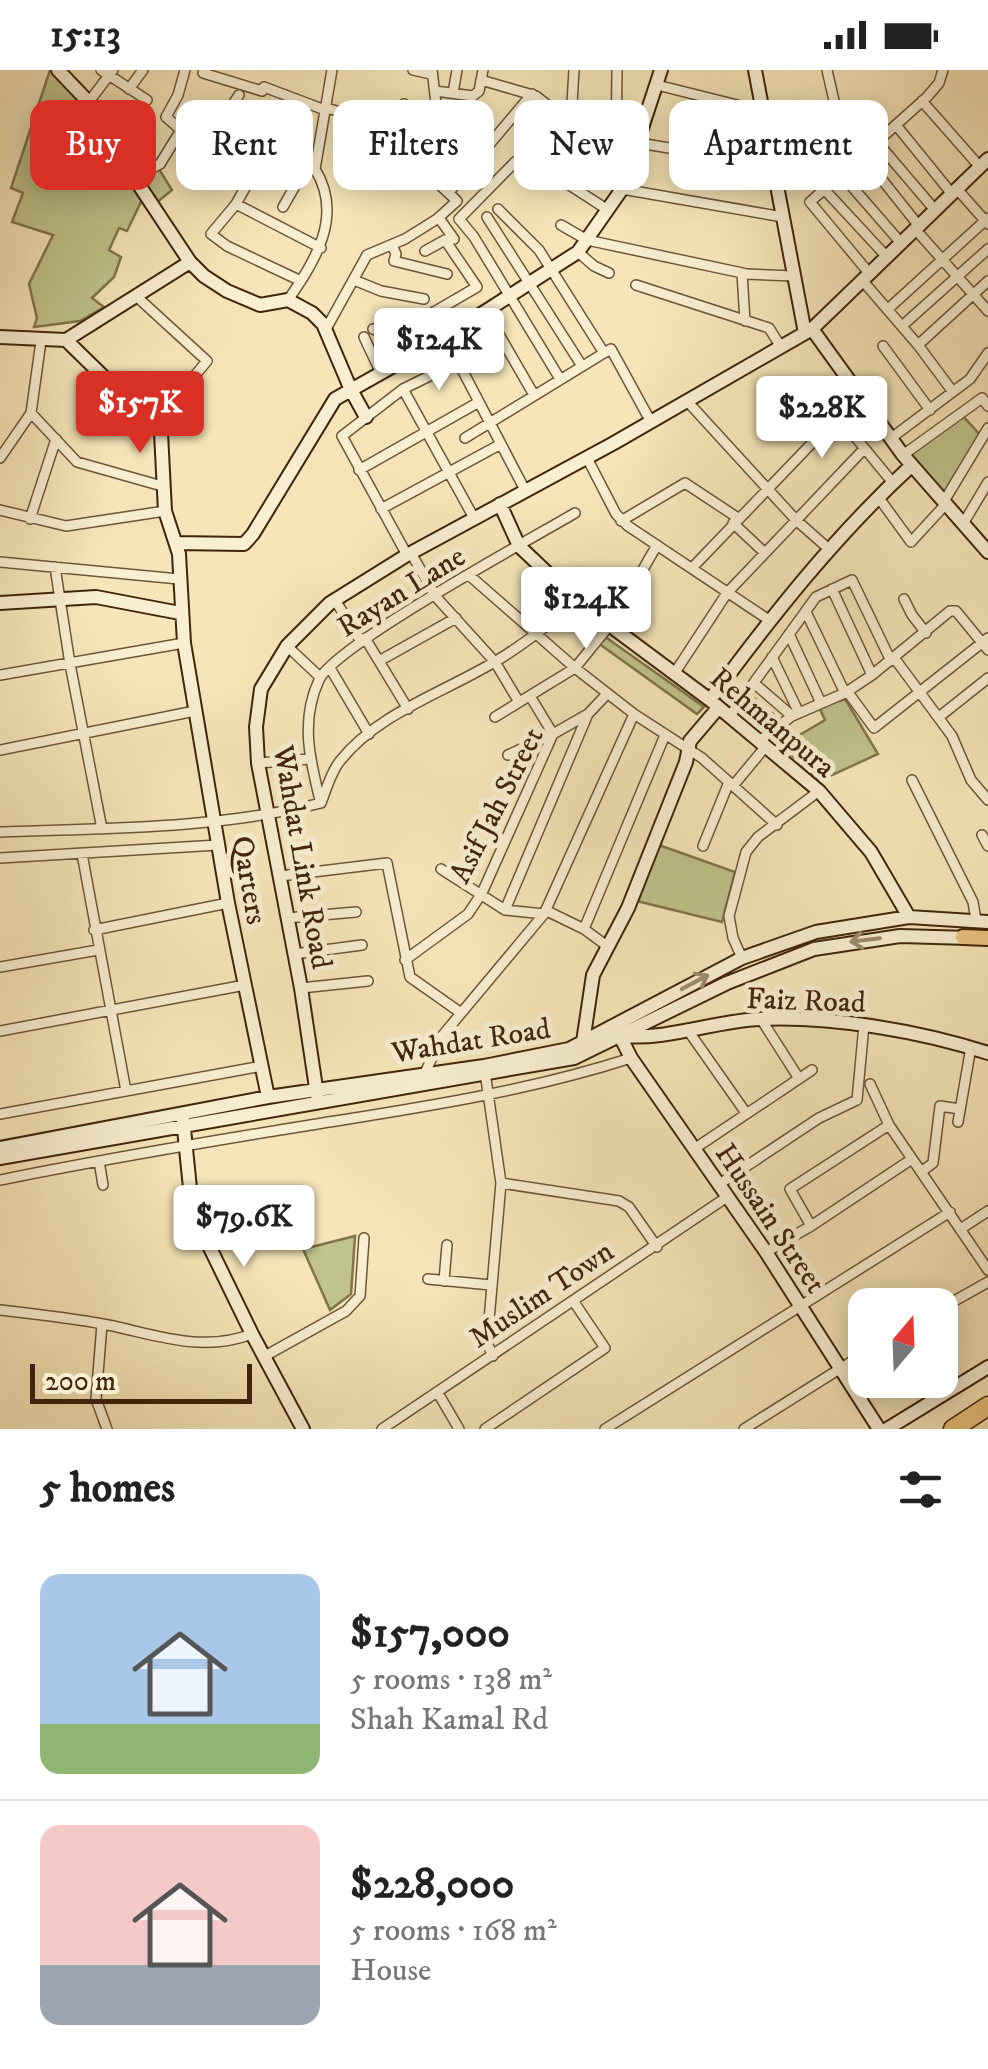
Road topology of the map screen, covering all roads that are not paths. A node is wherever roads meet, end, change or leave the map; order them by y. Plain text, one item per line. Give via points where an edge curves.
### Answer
1 (58, 70) edge
2 (143, 70) edge
3 (185, 70) edge
4 (332, 70) edge
5 (413, 70) edge
6 (457, 70) edge
7 (574, 70) edge
8 (617, 70) edge
9 (661, 70) edge
10 (755, 70) edge
11 (827, 70) edge
12 (942, 70) edge
13 (107, 72) edge
14 (431, 72) edge
15 (203, 73) dead end
16 (482, 75) edge
17 (657, 86) junction
18 (129, 89) junction
19 (434, 90) junction
20 (453, 93) junction
21 (239, 94) dead end
22 (532, 94) junction
23 (85, 100) edge
24 (90, 100) edge
25 (147, 100) dead end
26 (234, 100) edge
27 (435, 100) edge
28 (541, 100) edge
29 (573, 100) edge
30 (617, 100) edge
31 (715, 100) edge
32 (759, 100) edge
33 (834, 100) edge
34 (922, 102) junction
35 (325, 109) junction
36 (649, 111) edge
37 (896, 125) junction
38 (888, 132) edge
39 (888, 155) edge
40 (313, 159) edge
41 (514, 163) edge
42 (984, 163) edge
43 (156, 166) edge
44 (313, 169) edge
45 (143, 190) edge
46 (244, 190) edge
47 (295, 190) edge
48 (577, 190) edge
49 (621, 190) edge
50 (628, 190) edge
51 (777, 190) edge
52 (823, 190) edge
53 (825, 190) edge
54 (855, 190) edge
55 (887, 190) edge
56 (955, 191) junction
57 (450, 192) junction
58 (236, 204) junction
59 (283, 207) dead end
60 (498, 209) dead end
61 (608, 210) junction
62 (935, 210) junction
63 (487, 217) dead end
64 (439, 218) junction
65 (783, 218) junction
66 (987, 221) edge
67 (561, 225) dead end
68 (917, 228) junction
69 (454, 239) dead end
70 (900, 243) junction
71 (392, 245) junction
72 (582, 246) junction
73 (321, 248) junction
74 (988, 249) edge
75 (425, 251) dead end
76 (887, 257) junction
77 (942, 260) junction
78 (190, 262) junction
79 (550, 270) junction
80 (742, 272) junction
81 (609, 273) dead end
82 (447, 274) dead end
83 (794, 276) junction
84 (866, 277) junction
85 (957, 277) junction
86 (354, 280) junction
87 (302, 281) junction
88 (988, 282) edge
89 (531, 283) junction
90 (636, 285) dead end
91 (973, 295) junction
92 (136, 296) junction
93 (510, 297) junction
94 (424, 298) dead end
95 (288, 300) junction
96 (888, 309) junction
97 (486, 312) junction
98 (988, 312) edge
99 (745, 321) junction
100 (902, 326) junction
101 (326, 329) junction
102 (373, 329) dead end
103 (808, 331) junction
104 (0, 336) edge
105 (445, 336) junction
106 (364, 337) dead end
107 (66, 340) junction
108 (41, 341) junction
109 (918, 345) junction
110 (884, 346) dead end
111 (781, 347) junction
112 (424, 348) junction
113 (604, 353) junction
114 (988, 353) edge
115 (400, 362) junction
116 (458, 362) junction
117 (582, 366) junction
118 (381, 373) junction
119 (560, 380) junction
120 (970, 380) junction
121 (404, 389) junction
122 (854, 389) junction
123 (351, 390) junction
124 (953, 392) junction
125 (534, 395) junction
126 (686, 401) junction
127 (479, 402) junction
128 (985, 402) edge
129 (930, 410) junction
130 (31, 413) junction
131 (838, 416) junction
132 (366, 417) junction
133 (490, 422) junction
134 (651, 422) junction
135 (988, 428) edge
136 (427, 432) junction
137 (160, 433) junction
138 (465, 438) dead end
139 (56, 439) junction
140 (890, 439) junction
141 (501, 444) junction
142 (864, 449) junction
143 (2, 452) edge
144 (587, 458) junction
145 (907, 460) junction
146 (359, 470) junction
147 (448, 472) junction
148 (893, 483) junction
149 (988, 483) edge
150 (162, 486) junction
151 (768, 489) junction
152 (526, 490) junction
153 (879, 498) junction
154 (500, 504) junction
155 (944, 504) junction
156 (381, 508) junction
157 (0, 510) edge
158 (165, 510) junction
159 (575, 513) dead end
160 (474, 518) junction
161 (30, 520) junction
162 (622, 520) junction
163 (796, 520) junction
164 (736, 521) junction
165 (963, 524) junction
166 (176, 543) junction
167 (657, 545) junction
168 (520, 546) junction
169 (830, 550) junction
170 (988, 552) edge
171 (765, 553) junction
172 (409, 554) junction
173 (0, 562) edge
174 (56, 567) junction
175 (692, 568) junction
176 (470, 576) junction
177 (804, 579) junction
178 (179, 585) junction
179 (832, 589) junction
180 (727, 593) junction
181 (436, 597) junction
182 (816, 597) junction
183 (58, 598) junction
184 (904, 599) dead end
185 (335, 600) junction
186 (577, 602) junction
187 (0, 603) edge
188 (806, 612) junction
189 (180, 613) junction
190 (456, 618) junction
191 (769, 620) junction
192 (609, 626) junction
193 (926, 633) junction
194 (789, 634) junction
195 (535, 636) junction
196 (363, 639) junction
197 (184, 643) junction
198 (986, 643) edge
199 (287, 646) junction
200 (772, 657) junction
201 (893, 660) junction
202 (379, 661) junction
203 (495, 662) junction
204 (70, 664) junction
205 (330, 668) junction
206 (575, 668) junction
207 (674, 674) junction
208 (872, 675) junction
209 (0, 676) edge
210 (320, 676) junction
211 (988, 678) edge
212 (754, 683) junction
213 (921, 691) junction
214 (846, 692) junction
215 (608, 694) junction
216 (530, 696) junction
217 (744, 696) junction
218 (520, 702) junction
219 (821, 703) junction
220 (719, 708) junction
221 (408, 709) junction
222 (195, 710) junction
223 (588, 714) junction
224 (634, 714) junction
225 (795, 714) junction
226 (495, 717) dead end
227 (939, 717) junction
228 (779, 726) junction
229 (85, 733) junction
230 (370, 734) junction
231 (553, 734) junction
232 (665, 736) junction
233 (762, 744) junction
234 (688, 749) junction
235 (0, 750) edge
236 (508, 756) dead end
237 (310, 759) junction
238 (258, 764) junction
239 (912, 780) dead end
240 (731, 784) junction
241 (819, 791) junction
242 (988, 800) edge
243 (321, 803) junction
244 (267, 816) junction
245 (215, 824) junction
246 (777, 825) junction
247 (102, 828) junction
248 (0, 832) edge
249 (982, 835) dead end
250 (218, 845) junction
251 (703, 846) dead end
252 (988, 846) edge
253 (82, 854) junction
254 (0, 858) edge
255 (441, 869) dead end
256 (280, 876) junction
257 (482, 893) junction
258 (228, 904) junction
259 (505, 910) junction
260 (356, 912) dead end
261 (544, 914) junction
262 (910, 917) junction
263 (287, 918) junction
264 (982, 921) edge
265 (584, 928) junction
266 (94, 930) junction
267 (963, 936) joint
268 (988, 940) edge
269 (362, 946) dead end
270 (607, 946) junction
271 (98, 950) junction
272 (294, 954) junction
273 (742, 958) junction
274 (405, 960) junction
275 (0, 967) edge
276 (368, 981) dead end
277 (245, 985) junction
278 (301, 988) junction
279 (112, 1009) junction
280 (461, 1013) junction
281 (761, 1019) junction
282 (864, 1025) junction
283 (687, 1029) junction
284 (617, 1031) junction
285 (0, 1032) edge
286 (582, 1042) junction
287 (971, 1047) junction
288 (988, 1053) edge
289 (631, 1058) junction
290 (262, 1066) junction
291 (812, 1070) dead end
292 (484, 1071) junction
293 (424, 1075) junction
294 (798, 1076) junction
295 (870, 1084) dead end
296 (126, 1091) junction
297 (316, 1095) junction
298 (268, 1096) junction
299 (486, 1096) junction
300 (960, 1109) junction
301 (746, 1113) junction
302 (0, 1114) edge
303 (182, 1119) junction
304 (958, 1122) dead end
305 (890, 1125) junction
306 (188, 1145) junction
307 (0, 1148) edge
308 (694, 1149) junction
309 (0, 1158) edge
310 (912, 1159) junction
311 (99, 1160) junction
312 (921, 1172) junction
313 (0, 1180) edge
314 (500, 1184) junction
315 (103, 1185) dead end
316 (722, 1191) junction
317 (988, 1211) edge
318 (950, 1212) junction
319 (811, 1226) junction
320 (962, 1228) junction
321 (364, 1238) dead end
322 (448, 1245) dead end
323 (658, 1247) junction
324 (766, 1252) junction
325 (988, 1270) edge
326 (428, 1279) dead end
327 (444, 1280) junction
328 (988, 1282) edge
329 (491, 1284) junction
330 (958, 1300) edge
331 (574, 1302) junction
332 (801, 1308) junction
333 (0, 1310) edge
334 (102, 1324) junction
335 (252, 1334) junction
336 (265, 1356) junction
337 (493, 1356) junction
338 (848, 1363) edge
339 (841, 1367) junction
340 (988, 1367) edge
341 (958, 1386) edge
342 (438, 1393) junction
343 (938, 1398) edge
344 (988, 1406) edge
345 (107, 1429) edge
346 (303, 1429) edge
347 (382, 1429) edge
348 (459, 1429) edge
349 (485, 1429) edge
350 (605, 1429) edge
351 (744, 1429) edge
352 (879, 1429) edge
353 (887, 1429) edge
354 (953, 1429) edge

1 - 23 street
2 - 18 street
3 - 43 street via 166,117 181,130
4 - 35 street
5 - 14 street
6 - 20 street
7 - 29 street
8 - 30 street
9 - 17 street
10 - 32 street
11 - 33 street
12 - 34 street
13 - 18 street
13 - 24 street
14 - 19 street
15 - 35 street
16 - 20 street via 473,96
16 - 22 street
17 - 31 street
17 - 36 street
18 - 25 street
19 - 20 street
19 - 27 street
21 - 26 street
22 - 28 street
22 - 57 street
34 - 37 street
34 - 42 street
35 - 40 street
35 - 57 street via 370,120
37 - 38 street
37 - 56 street
39 - 62 street
41 - 93 street via 459,218
42 - 56 street, Wahdat Link Road
44 - 73 street via 326,202
45 - 78 street
46 - 58 street
47 - 59 street
48 - 61 street
49 - 61 street
50 - 65 street
51 - 65 street
52 - 84 street via 810,204
53 - 76 street
54 - 70 street
55 - 68 street
56 - 62 street, Wahdat Link Road
56 - 66 street
57 - 64 street via 458,201
58 - 73 street
58 - 87 street via 211,234
60 - 79 street
61 - 72 street
62 - 68 street, Wahdat Link Road
63 - 89 street
64 - 69 street
64 - 71 street
65 - 83 street
66 - 77 street
67 - 72 street
68 - 70 street, Wahdat Link Road
68 - 77 street
70 - 76 street, Wahdat Link Road
71 - 82 street via 394,261
71 - 86 street via 367,256
72 - 79 street
72 - 80 street
72 - 81 street via 594,266
73 - 87 street
74 - 85 street
75 - 112 street via 445,240 476,287 412,330
76 - 84 street, Wahdat Link Road
77 - 85 street
77 - 96 street
78 - 92 street
78 - 95 street via 226,291 260,306
79 - 89 street
79 - 113 street
80 - 83 street
80 - 99 street
83 - 103 street
84 - 96 street
84 - 103 street, Wahdat Link Road
85 - 91 street
85 - 100 street
86 - 94 street
86 - 101 street
87 - 95 street
88 - 91 street
89 - 93 street
89 - 117 street
90 - 99 street
91 - 98 street
91 - 109 street
92 - 107 street
92 - 137 street via 207,361 182,390
93 - 97 street
93 - 119 street
95 - 101 street
96 - 100 street
97 - 105 street
97 - 125 street
99 - 111 street via 768,328
100 - 109 street
101 - 123 street
102 - 115 street
103 - 111 street, Wahdat Link Road
103 - 122 street
104 - 108 street
105 - 112 street
105 - 116 street
106 - 118 street
107 - 108 street
107 - 137 street
108 - 130 street
109 - 124 street
110 - 129 street
111 - 126 street, Wahdat Link Road
112 - 115 street
113 - 117 street
113 - 134 street via 611,349
114 - 120 street
115 - 118 street
116 - 121 street
116 - 127 street
117 - 119 street
118 - 123 street
119 - 125 street
120 - 124 street
120 - 128 street
121 - 132 street
121 - 136 street
122 - 131 street via 834,408
122 - 140 street
123 - 132 street
123 - 166 street via 335,399 244,544
124 - 129 street
125 - 133 street
126 - 134 street, Wahdat Link Road
126 - 151 street
127 - 133 street
127 - 136 street
128 - 145 street
129 - 140 street
130 - 139 street
130 - 143 street
131 - 142 street
131 - 151 street
132 - 146 street via 342,436
133 - 138 street
133 - 141 street
134 - 144 street, Wahdat Link Road
135 - 155 street
136 - 146 street
136 - 147 street
137 - 150 street
139 - 150 street via 77,462
139 - 161 street
140 - 145 street
141 - 147 street
141 - 152 street
142 - 148 street
142 - 163 street
144 - 152 street, Wahdat Link Road
144 - 162 street
145 - 148 street
145 - 155 street
146 - 156 street
147 - 156 street
147 - 160 street
148 - 153 street
149 - 165 street
150 - 158 street
151 - 163 street
151 - 164 street
152 - 154 street, Wahdat Link Road
153 - 155 street via 911,542
153 - 169 street
154 - 160 street, Wahdat Link Road
154 - 168 street, Rehmanpura
155 - 165 street
156 - 172 street
157 - 161 street
158 - 161 street via 66,526
158 - 166 street
159 - 168 street, Rayan Lane
160 - 172 street, Wahdat Link Road
162 - 164 street via 685,483
162 - 167 street
163 - 169 street
163 - 171 street
164 - 171 street
164 - 175 street
165 - 170 street
166 - 178 street
167 - 175 street
167 - 192 street
168 - 176 street, Rayan Lane
168 - 186 street, Rehmanpura
169 - 177 street
171 - 180 street
172 - 181 street
172 - 185 street, Wahdat Link Road
173 - 174 street
174 - 178 street
174 - 183 street
175 - 180 street
176 - 181 street, Rayan Lane
176 - 195 street
177 - 182 street
177 - 191 street
178 - 189 street
179 - 182 street
179 - 201 street via 854,581
179 - 208 street
180 - 191 street
180 - 207 street
181 - 190 street
181 - 196 street, Rayan Lane
182 - 188 street
183 - 187 street
183 - 189 street via 96,597
183 - 204 street
184 - 193 street
185 - 196 street
185 - 199 street, Wahdat Link Road
186 - 192 street, Rehmanpura
186 - 195 street
188 - 194 street
188 - 214 street
189 - 197 street
190 - 202 street
190 - 203 street
191 - 220 street
192 - 206 street
192 - 207 street, Rehmanpura
193 - 198 street via 956,611
193 - 201 street
194 - 200 street
194 - 219 street
195 - 203 street
195 - 206 street
196 - 202 street
196 - 205 street, Rayan Lane
197 - 204 street
197 - 222 street
198 - 213 street
199 - 210 street
199 - 238 street, Wahdat Link Road via 260,689
200 - 212 street
200 - 225 street
201 - 208 street
201 - 213 street
202 - 221 street
203 - 218 street
203 - 221 street
204 - 209 street
204 - 229 street
205 - 210 street, Rayan Lane
205 - 230 street
206 - 215 street
206 - 216 street
207 - 220 street, Rehmanpura
208 - 214 street
210 - 237 street, Rayan Lane via 308,716
211 - 227 street
212 - 217 street
212 - 225 street
213 - 214 street via 874,728
213 - 227 street
214 - 219 street
215 - 223 street
215 - 224 street
216 - 218 street
216 - 231 street
217 - 220 street
217 - 228 street
218 - 226 street
219 - 225 street
220 - 233 street, Rehmanpura
220 - 234 street
221 - 230 street
222 - 229 street
222 - 245 street
223 - 231 street, Asif Jah Street
223 - 259 street
224 - 232 street
224 - 261 street
225 - 228 street
227 - 242 street
228 - 233 street
229 - 235 street
229 - 247 street
230 - 243 street via 338,762
231 - 236 street
231 - 257 street, Asif Jah Street
232 - 234 street
232 - 265 street
233 - 240 street
233 - 241 street, Rehmanpura
234 - 240 street
234 - 270 street
237 - 238 street
237 - 243 street, Rayan Lane
238 - 244 street, Wahdat Link Road
239 - 264 street
240 - 246 street
240 - 251 street
241 - 246 street
241 - 262 street, Rehmanpura via 871,852
243 - 244 street
244 - 245 street
244 - 256 street, Wahdat Link Road
245 - 247 street, Qarters
245 - 250 street, Qarters
246 - 273 street via 746,852 736,881 729,916
247 - 248 street, Qarters
249 - 252 street
250 - 253 street
250 - 258 street, Qarters
253 - 254 street
253 - 266 street
255 - 257 street
256 - 263 street, Wahdat Link Road
256 - 274 street via 387,863
257 - 259 street
257 - 274 street, Asif Jah Street via 468,914
258 - 266 street
258 - 277 street, Qarters
259 - 261 street
260 - 263 street
261 - 265 street
261 - 280 street
262 - 264 street, Wahdat Road
262 - 273 street, Wahdat Road via 816,932
263 - 272 street, Wahdat Link Road
265 - 270 street
266 - 271 street
267 - 268 main road
267 -> 284 street, Wahdat Road via 900,936 814,949
269 - 272 street
270 - 286 street via 593,975
271 - 275 street
271 - 279 street
272 - 278 street, Wahdat Link Road
284 -> 273 street, Wahdat Road
274 - 280 street via 410,976
276 - 278 street
277 - 279 street
277 - 290 street, Qarters
278 - 297 street, Wahdat Link Road
279 - 285 street
279 - 296 street
280 - 293 street
281 - 282 street, Faiz Road
281 - 283 street, Faiz Road
281 - 294 street
282 - 287 street, Faiz Road
282 - 316 street, Muslim Town via 857,1100 819,1118
283 - 284 street, Faiz Road via 649,1038
283 - 301 street
284 - 286 street, Wahdat Road
284 - 289 street, Hussain Street
284 - 292 street, Wahdat Road via 574,1058
286 - 292 street, Wahdat Road
287 - 288 street, Faiz Road
287 - 300 street
289 - 299 street
289 - 308 street, Hussain Street
290 - 296 street
290 - 298 street, Qarters
291 - 294 street
292 - 293 street, Wahdat Road
292 - 297 street, Wahdat Road
292 - 299 street
293 - 297 street, Wahdat Road
294 - 301 street
295 - 305 street
296 - 302 street
297 - 298 street, Wahdat Road
297 - 303 street, Wahdat Road
298 - 303 street, Wahdat Road
299 - 306 street
299 - 314 street
300 - 304 street
300 - 312 street via 940,1106 933,1164
301 - 308 street
303 - 306 street
303 - 307 street, Wahdat Road
303 - 309 street, Wahdat Road
305 - 310 street
305 - 319 street via 790,1189
306 - 311 street
306 - 335 street via 193,1208
308 - 316 street, Hussain Street
310 - 312 street
310 - 319 street
311 - 313 street
311 - 315 street
312 - 318 street
314 - 323 street via 619,1201
314 - 329 street
316 - 323 street, Muslim Town
316 - 324 street, Hussain Street
317 - 320 street
318 - 320 street
318 - 332 street
319 - 324 street
320 - 325 street
321 - 336 street via 360,1296 346,1311
322 - 327 street
323 - 331 street, Muslim Town
324 - 332 street, Hussain Street
326 - 327 street
327 - 329 street
328 - 330 street
329 - 337 street via 487,1343
331 - 337 street, Muslim Town
331 - 349 street via 603,1351
332 - 339 street, Hussain Street
332 - 350 street
333 - 334 street
334 - 335 street via 193,1344
334 - 345 street via 96,1399
335 - 336 street
336 - 346 street
337 - 342 street, Muslim Town
338 - 339 street
339 - 351 street
339 - 352 street, Hussain Street
340 - 341 street
342 - 347 street, Muslim Town
342 - 348 street
343 - 353 street
344 - 354 highway

